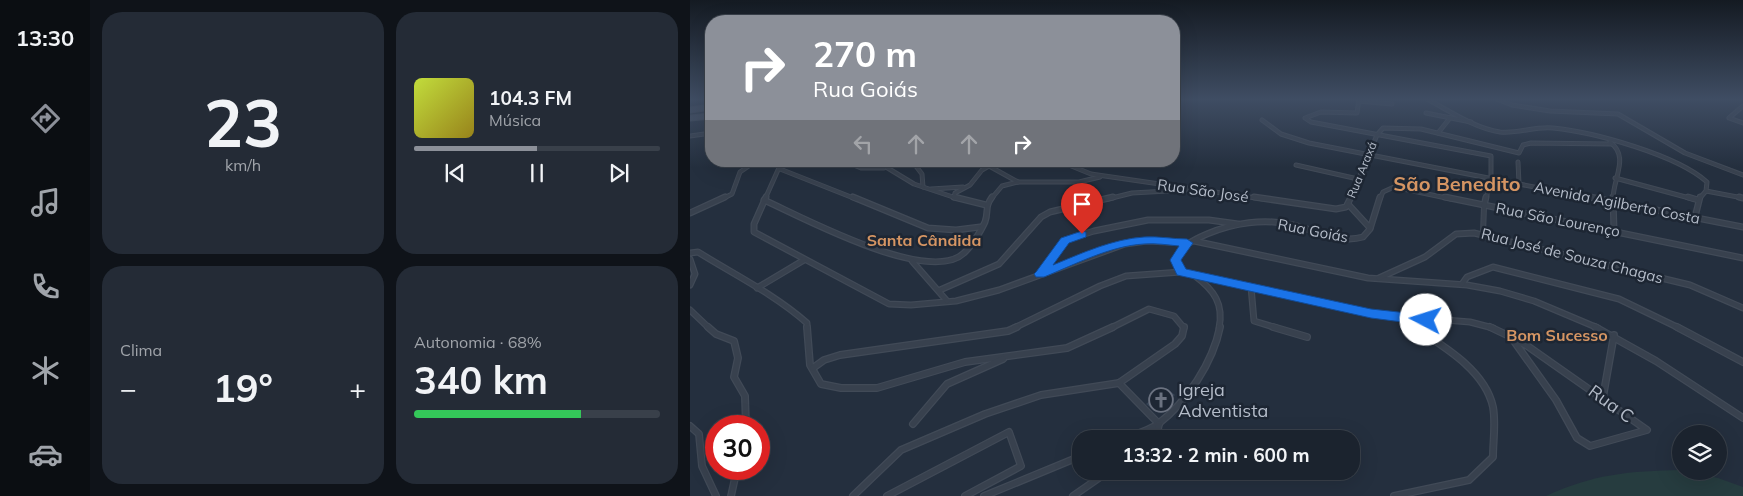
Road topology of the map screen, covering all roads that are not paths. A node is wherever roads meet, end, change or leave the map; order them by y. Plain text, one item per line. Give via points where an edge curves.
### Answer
1 (1265, 122) edge
2 (1312, 122) edge
3 (1447, 122) edge
4 (1474, 122) edge
5 (1632, 122) edge
6 (1438, 133) junction
7 (705, 134) edge
8 (1377, 135) junction
9 (690, 136) edge
10 (1607, 140) junction
11 (1612, 144) junction
12 (1368, 155) junction
13 (1518, 162) dead end
14 (1296, 165) dead end
15 (748, 167) edge
16 (859, 167) edge
17 (917, 167) edge
18 (988, 167) edge
19 (991, 167) edge
20 (1070, 167) edge
21 (884, 168) joint
22 (780, 169) joint
23 (1743, 175) edge
24 (1104, 176) junction
25 (1491, 178) junction
26 (1615, 178) junction
27 (1358, 179) junction
28 (1018, 182) junction
29 (1519, 184) junction
30 (967, 186) junction
31 (925, 188) junction
32 (1190, 189) junction
33 (1706, 190) junction
34 (954, 198) junction
35 (1743, 198) edge
36 (764, 200) junction
37 (1698, 200) junction
38 (1613, 202) junction
39 (1348, 204) junction
40 (986, 205) junction
41 (1484, 206) junction
42 (690, 213) edge
43 (1695, 217) junction
44 (1240, 224) junction
45 (980, 227) junction
46 (1743, 227) edge
47 (1370, 228) junction
48 (1614, 231) junction
49 (1483, 234) junction
50 (1190, 242) junction
51 (690, 253) edge
52 (1743, 258) edge
53 (690, 259) edge
54 (804, 260) junction
55 (912, 261) junction
56 (1181, 272) junction
57 (1040, 274) junction
58 (1192, 274) junction
59 (1378, 279) junction
60 (1462, 284) junction
61 (690, 285) edge
62 (1252, 287) junction
63 (757, 288) junction
64 (940, 290) junction
65 (947, 301) junction
66 (1743, 308) edge
67 (690, 310) edge
68 (1399, 318) junction
69 (1614, 335) junction
70 (1307, 337) dead end
71 (1511, 337) junction
72 (1008, 356) junction
73 (1743, 362) edge
74 (813, 368) junction
75 (1119, 383) junction
76 (1604, 397) junction
77 (746, 415) edge
78 (1743, 418) edge
79 (913, 424) dead end
80 (1159, 424) junction
81 (690, 426) edge
82 (1145, 430) edge
83 (1158, 430) edge
84 (1072, 460) edge
85 (735, 480) edge
86 (1096, 480) edge
87 (853, 495) edge
88 (716, 496) edge
89 (731, 496) edge
90 (887, 496) edge
91 (965, 496) edge
92 (984, 496) edge
93 (1073, 496) edge
94 (1394, 496) edge

1 - 12 street, Avenida Agilberto Costa via 1292,138
2 - 8 street
3 - 6 street
4 - 10 street via 1501,132 1554,128
5 - 23 street via 1685,153
6 - 8 street, Rua Araxá via 1400,127 1383,128
6 - 11 street, Rua Araxá via 1520,150 1523,145 1531,143
7 - 9 street
8 - 12 street, Rua Araxá
8 - 25 street via 1491,156
10 - 11 street
10 - 33 street via 1631,146 1694,172 1706,180
11 - 26 street via 1621,156
12 - 25 street, Avenida Agilberto Costa
12 - 27 street, Rua Araxá
13 - 29 street
14 - 27 street
15 - 42 street via 737,175 732,194
16 - 21 street
17 - 31 street
18 - 30 street
19 - 28 street
20 - 24 street, Rua São José
21 - 31 street
22 - 36 street
22 - 45 street via 928,228 956,230
24 - 28 street via 1079,182
24 - 32 street, Rua São José
25 - 29 street, Avenida Agilberto Costa
25 - 41 street
26 - 37 street
26 - 38 street
27 - 39 street, Rua Araxá
28 - 40 street via 1002,186
29 - 38 street, Avenida Agilberto Costa
30 - 31 street
30 - 34 street via 955,193
31 - 34 street
32 - 39 street, Rua São José via 1336,209
32 - 64 street via 1132,193 1050,212 1041,217 999,264
33 - 35 street
33 - 37 street
34 - 40 street
36 - 54 street via 754,232
36 - 55 street via 884,253
37 - 43 street
38 - 43 street, Avenida Agilberto Costa
38 - 48 street
39 - 47 street, Rua Goiás
40 - 45 street via 987,217
41 - 47 street, Rua São Lourenço via 1389,187 1379,199
41 - 48 street, Rua São Lourenço
41 - 49 street
43 - 46 street, Avenida Agilberto Costa
44 - 47 street, Rua Goiás via 1284,223 1349,239 1365,236
44 - 50 street, Rua Goiás via 1215,230
44 - 57 street via 1209,220 1148,220 1094,231 1065,240
45 - 55 street via 968,249 955,259
48 - 52 street, Rua São Lourenço
49 - 59 street, Rua José de Souza Chagas via 1456,234 1425,257
49 - 66 street, Rua José de Souza Chagas via 1690,285
50 - 56 street via 1175,260
50 - 57 street via 1145,240 1124,244
50 - 59 street
51 - 63 street via 698,252
53 - 61 street via 695,274
54 - 63 street
54 - 65 street via 889,304 905,306
55 - 64 street
56 - 58 street
56 - 74 street via 1126,276 1008,331 840,355
57 - 65 street via 974,298
58 - 62 street, Rua C
58 - 80 street via 1214,292 1221,306 1217,339 1195,385
59 - 60 street
60 - 69 street via 1521,297
60 - 73 street via 1467,277 1492,268 1589,290 1649,312
62 - 68 street, Rua C
62 - 70 street via 1254,321
63 - 74 street via 789,305 807,323 810,365
64 - 65 street
67 - 77 street via 716,334 734,341 738,358 734,376 745,396
68 - 71 street, Rua C via 1470,322 1489,326
68 - 94 street via 1434,339 1475,372 1493,405 1494,431 1493,457 1468,480
69 - 76 street
69 - 78 street
71 - 76 street, Rua C
71 - 76 street, Rua C via 1582,443 1590,446 1647,430
72 - 74 street via 966,362 880,388 863,390 842,390 821,384
72 - 75 street via 1080,343 1149,309 1162,310 1179,319 1184,327 1175,344
72 - 79 street via 948,384
75 - 80 street
75 - 87 street via 1040,395 985,414 901,450
80 - 82 street
80 - 83 street
81 - 88 street via 700,434 702,466
84 - 92 street
85 - 89 street
86 - 93 street
90 - 91 street via 1009,432 1021,466

